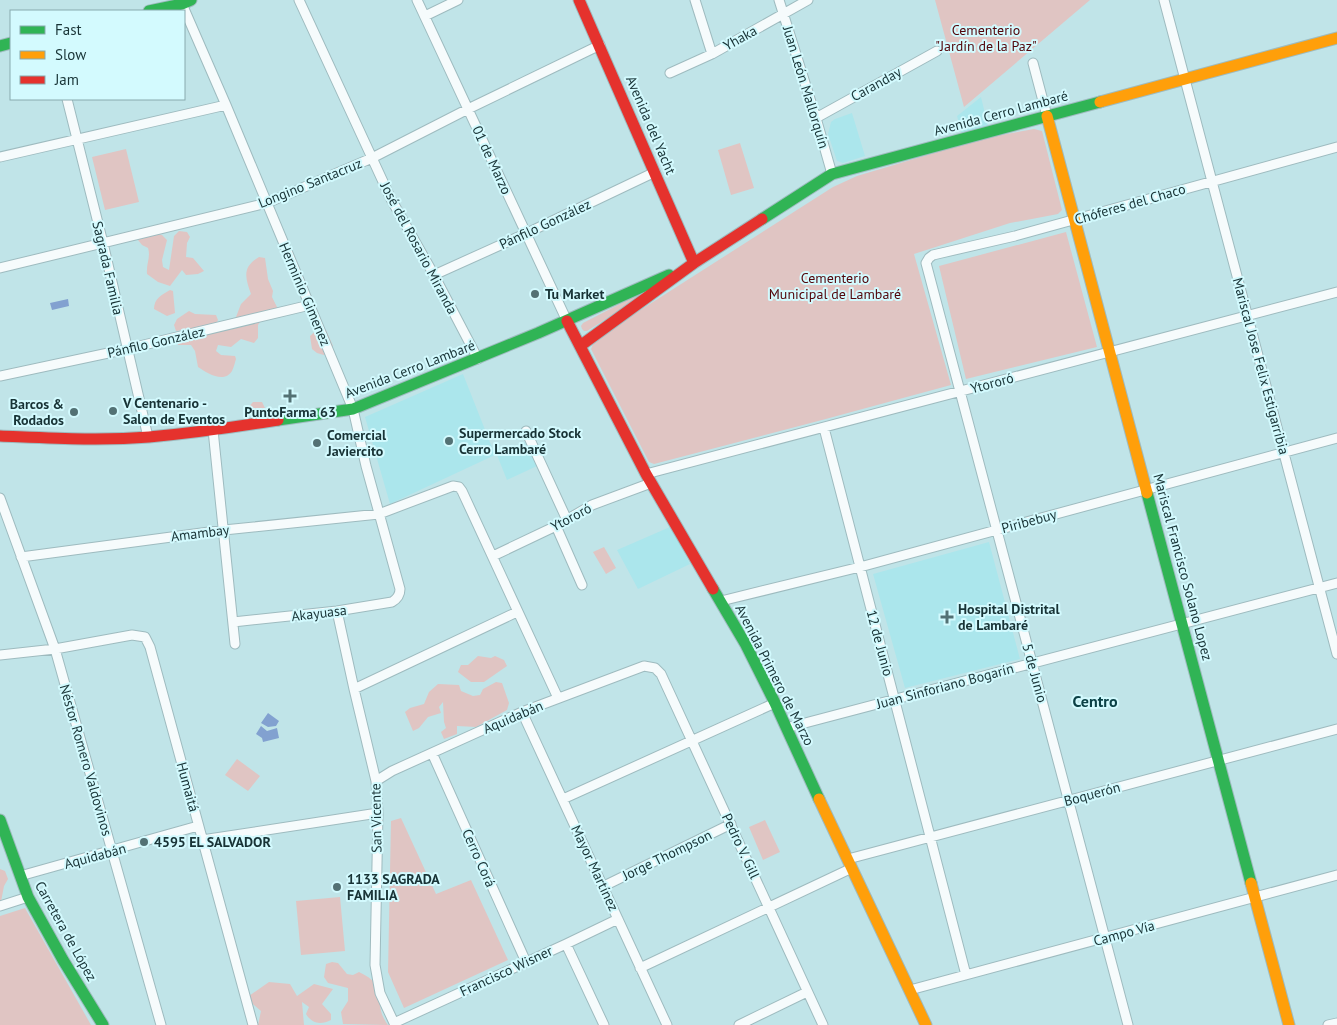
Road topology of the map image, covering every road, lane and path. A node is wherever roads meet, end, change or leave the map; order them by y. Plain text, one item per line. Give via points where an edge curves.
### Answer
1 (298, 0) edge
2 (417, 0) edge
3 (458, 0) edge
4 (579, 0) edge
5 (695, 0) edge
6 (779, 0) edge
7 (808, 0) edge
8 (1164, 0) edge
9 (187, 2) edge
10 (153, 10) edge
11 (784, 14) junction
12 (425, 16) junction
13 (1337, 38) edge
14 (600, 45) junction
15 (937, 51) dead end
16 (712, 54) junction
17 (1033, 63) dead end
18 (670, 73) dead end
19 (1186, 78) junction
20 (67, 100) edge
21 (226, 105) junction
22 (468, 109) junction
23 (1048, 116) junction
24 (816, 118) junction
25 (76, 139) junction
26 (1337, 147) edge
27 (0, 157) edge
28 (372, 158) junction
29 (655, 172) junction
30 (832, 174) junction
31 (1213, 181) junction
32 (267, 203) junction
33 (1075, 220) junction
34 (527, 233) junction
35 (103, 243) junction
36 (694, 263) junction
37 (926, 263) joint
38 (0, 268) edge
39 (434, 275) junction
40 (1337, 292) edge
41 (310, 305) junction
42 (1248, 315) junction
43 (567, 321) junction
44 (580, 346) junction
45 (127, 349) junction
46 (1110, 352) junction
47 (478, 359) junction
48 (0, 376) edge
49 (960, 392) junction
50 (353, 409) junction
51 (824, 428) junction
52 (213, 430) junction
53 (526, 431) dead end
54 (0, 436) edge
55 (148, 437) junction
56 (1337, 438) edge
57 (1283, 452) junction
58 (649, 479) junction
59 (1147, 489) junction
60 (0, 498) edge
61 (379, 514) junction
62 (566, 520) junction
63 (556, 526) junction
64 (224, 530) junction
65 (997, 530) junction
66 (493, 556) junction
67 (21, 557) junction
68 (860, 567) junction
69 (1337, 583) edge
70 (582, 585) dead end
71 (1320, 587) junction
72 (400, 593) joint
73 (721, 601) junction
74 (337, 612) junction
75 (518, 612) junction
76 (233, 622) junction
77 (1182, 624) junction
78 (235, 644) dead end
79 (55, 649) junction
80 (1337, 654) edge
81 (0, 655) edge
82 (1032, 663) junction
83 (655, 668) joint
84 (354, 689) junction
85 (558, 698) junction
86 (895, 700) junction
87 (775, 703) junction
88 (522, 712) junction
89 (786, 728) junction
90 (1337, 729) edge
91 (691, 740) junction
92 (432, 753) junction
93 (1219, 760) junction
94 (376, 781) junction
95 (562, 800) junction
96 (1069, 800) junction
97 (378, 813) junction
98 (0, 820) edge
99 (731, 824) junction
100 (198, 826) junction
101 (931, 837) junction
102 (202, 840) junction
103 (111, 852) junction
104 (850, 864) junction
105 (20, 876) junction
106 (1337, 876) edge
107 (604, 886) junction
108 (28, 897) junction
109 (1255, 897) junction
110 (0, 906) edge
111 (769, 908) junction
112 (618, 919) junction
113 (1105, 938) junction
114 (566, 944) junction
115 (526, 962) junction
116 (640, 968) junction
117 (966, 975) junction
118 (910, 990) junction
119 (807, 992) junction
120 (1337, 1022) edge
121 (250, 1024) edge
122 (395, 1024) edge
123 (103, 1025) edge
124 (161, 1025) edge
125 (603, 1025) edge
126 (667, 1025) edge
127 (739, 1025) edge
128 (823, 1025) edge
129 (926, 1025) edge
130 (1128, 1025) edge
131 (1289, 1025) edge
132 (1328, 1025) edge

1 - 28 street, José del Rosario Miranda
2 - 12 street, 01 de Marzo
3 - 12 street
4 - 14 main road, Avenida del Yacht
5 - 16 street
6 - 11 street, Juan León Mallorquín
7 - 11 street, Yhaka
8 - 19 street, Mariscal Jose Felix Estigarribia
9 - 10 main road
9 - 21 street, Herminio Gimenez
11 - 16 street, Yhaka
11 - 24 street, Juan León Mallorquín
12 - 22 street, 01 de Marzo
13 - 19 main road, Avenida Cerro Lambaré
14 - 22 street, Longino Santacruz
14 - 29 main road, Avenida del Yacht
15 - 24 street, Caranday
16 - 18 street, Yhaka
17 - 23 street
19 - 23 main road, Avenida Cerro Lambaré
19 - 31 street, Mariscal Jose Felix Estigarribia
20 - 25 street, Sagrada Familia
21 - 25 street
21 - 32 street, Herminio Gimenez
22 - 28 street, Longino Santacruz
22 - 34 street, 01 de Marzo
23 - 30 main road, Avenida Cerro Lambaré
23 - 33 main road, Mariscal Francisco Solano Lopez
24 - 30 street, Juan León Mallorquín
25 - 27 street
25 - 35 street, Sagrada Familia
26 - 31 street, Chóferes del Chaco
28 - 32 street, Longino Santacruz
28 - 39 street, José del Rosario Miranda
29 - 34 street, Pánfilo González
29 - 36 main road, Avenida del Yacht
30 - 36 main road, Avenida Cerro Lambaré
31 - 33 street, Chóferes del Chaco
31 - 42 street, Mariscal Jose Felix Estigarribia
32 - 35 street, Longino Santacruz
32 - 41 street, Herminio Gimenez
33 - 37 street, Chóferes del Chaco via 933,255
33 - 46 main road, Mariscal Francisco Solano Lopez
34 - 39 street, Pánfilo González
34 - 43 street, 01 de Marzo
35 - 38 street, Longino Santacruz
35 - 45 street, Sagrada Familia
36 - 43 main road, Avenida Cerro Lambaré
36 - 44 main road, Avenida Cerro Lambaré
37 - 49 street, 5 de Junio
39 - 47 street, José del Rosario Miranda
40 - 42 street, Ytororó
41 - 45 street, Pánfilo González
41 - 50 street, Herminio Gimenez
42 - 46 street, Ytororó
42 - 57 street, Mariscal Jose Felix Estigarribia
43 - 44 main road, Avenida Primero de Marzo
43 - 47 main road, Avenida Cerro Lambaré
44 - 58 main road, Avenida Primero de Marzo
45 - 48 street, Pánfilo González
45 - 55 street, Sagrada Familia
46 - 49 street, Ytororó
46 - 59 main road, Mariscal Francisco Solano Lopez
47 - 50 main road, Avenida Cerro Lambaré
49 - 51 street, Ytororó
49 - 65 street, 5 de Junio
50 - 52 main road, Avenida Cerro Lambaré
50 - 61 street, Herminio Gimenez
51 - 58 street, Ytororó
51 - 68 street, 12 de Junio
52 - 55 main road, Avenida Cerro Lambaré
52 - 64 street
53 - 62 street
54 - 55 main road, Avenida Cerro Lambaré
56 - 57 street, Piribebuy
57 - 59 street, Piribebuy
57 - 71 street, Mariscal Jose Felix Estigarribia
58 - 62 street, Ytororó
58 - 73 main road, Avenida Primero de Marzo
59 - 65 street, Piribebuy
59 - 77 main road, Mariscal Francisco Solano Lopez
60 - 67 street, Néstor Romero Valdovinos
61 - 64 street, Amambay
61 - 66 street, Amambay via 453,486 458,487
61 - 72 street, Herminio Gimenez
62 - 63 street, Ytororó
63 - 66 street, Ytororó
63 - 70 street
64 - 67 street, Amambay
64 - 76 street
65 - 68 street, Piribebuy
65 - 82 street, 5 de Junio
66 - 75 street
67 - 79 street, Néstor Romero Valdovinos
68 - 73 street, Piribebuy
68 - 86 street, 12 de Junio
69 - 71 street, Juan Sinforiano Bogarín
71 - 77 street, Juan Sinforiano Bogarín
71 - 80 street, Mariscal Jose Felix Estigarribia
72 - 74 street, Akayuasa via 392,602
73 - 87 main road, Avenida Primero de Marzo
74 - 76 street, Akayuasa
74 - 84 street, San Vicente
75 - 84 street
75 - 85 street
76 - 78 street
77 - 82 street, Juan Sinforiano Bogarín
77 - 93 main road, Mariscal Francisco Solano Lopez
79 - 81 street
79 - 100 street, Humaitá via 132,635 145,638 150,646
79 - 103 street, Néstor Romero Valdovinos
82 - 86 street, Juan Sinforiano Bogarín
82 - 96 street, 5 de Junio
83 - 85 street, Aquidabán via 644,666
83 - 91 street, Pedro V. Gill via 661,674
84 - 94 street, San Vicente
85 - 88 street, Aquidabán
86 - 89 street, Juan Sinforiano Bogarín
86 - 101 street, 12 de Junio
87 - 89 main road, Avenida Primero de Marzo
87 - 91 street
88 - 92 street, Aquidabán
88 - 95 street, Mayor Martínez
89 - 104 main road, Avenida Primero de Marzo
90 - 93 street, Boquerón
91 - 95 street
91 - 99 street, Pedro V. Gill
92 - 94 street, Aquidabán
92 - 115 street, Cerro Corá
93 - 96 street, Boquerón
93 - 109 main road, Mariscal Francisco Solano Lopez
94 - 97 street, San Vicente
95 - 107 street, Mayor Martínez
96 - 101 street, Boquerón
96 - 113 street, 5 de Junio
97 - 102 street
97 - 122 street, San Vicente via 375,966 380,993
98 - 105 main road, Carretera de López
99 - 107 street, Jorge Thompson
99 - 111 street, Pedro V. Gill
100 - 102 street, Humaitá
100 - 103 street, Aquidabán
101 - 104 street, Boquerón
101 - 117 street, 12 de Junio
102 - 121 street, Humaitá
103 - 105 street, Aquidabán
103 - 124 street, Néstor Romero Valdovinos
104 - 111 street
104 - 118 main road, Avenida Primero de Marzo
105 - 108 main road, Carretera de López
106 - 109 street, Campo Vía
107 - 112 street, Mayor Martínez
108 - 110 street
108 - 123 main road, Carretera de López
109 - 113 street, Campo Vía
109 - 131 main road, Mariscal Francisco Solano Lopez
111 - 116 street
111 - 119 street, Pedro V. Gill
112 - 114 street, Francisco Wisner
112 - 116 street, Mayor Martínez
113 - 117 street, Campo Vía
113 - 130 street, 5 de Junio
114 - 115 street, Francisco Wisner
114 - 125 street
115 - 122 street, Francisco Wisner
116 - 126 street, Mayor Martínez
117 - 118 street, Campo Vía
118 - 129 main road, Avenida Primero de Marzo
119 - 127 street
119 - 128 street, Pedro V. Gill
120 - 132 street

